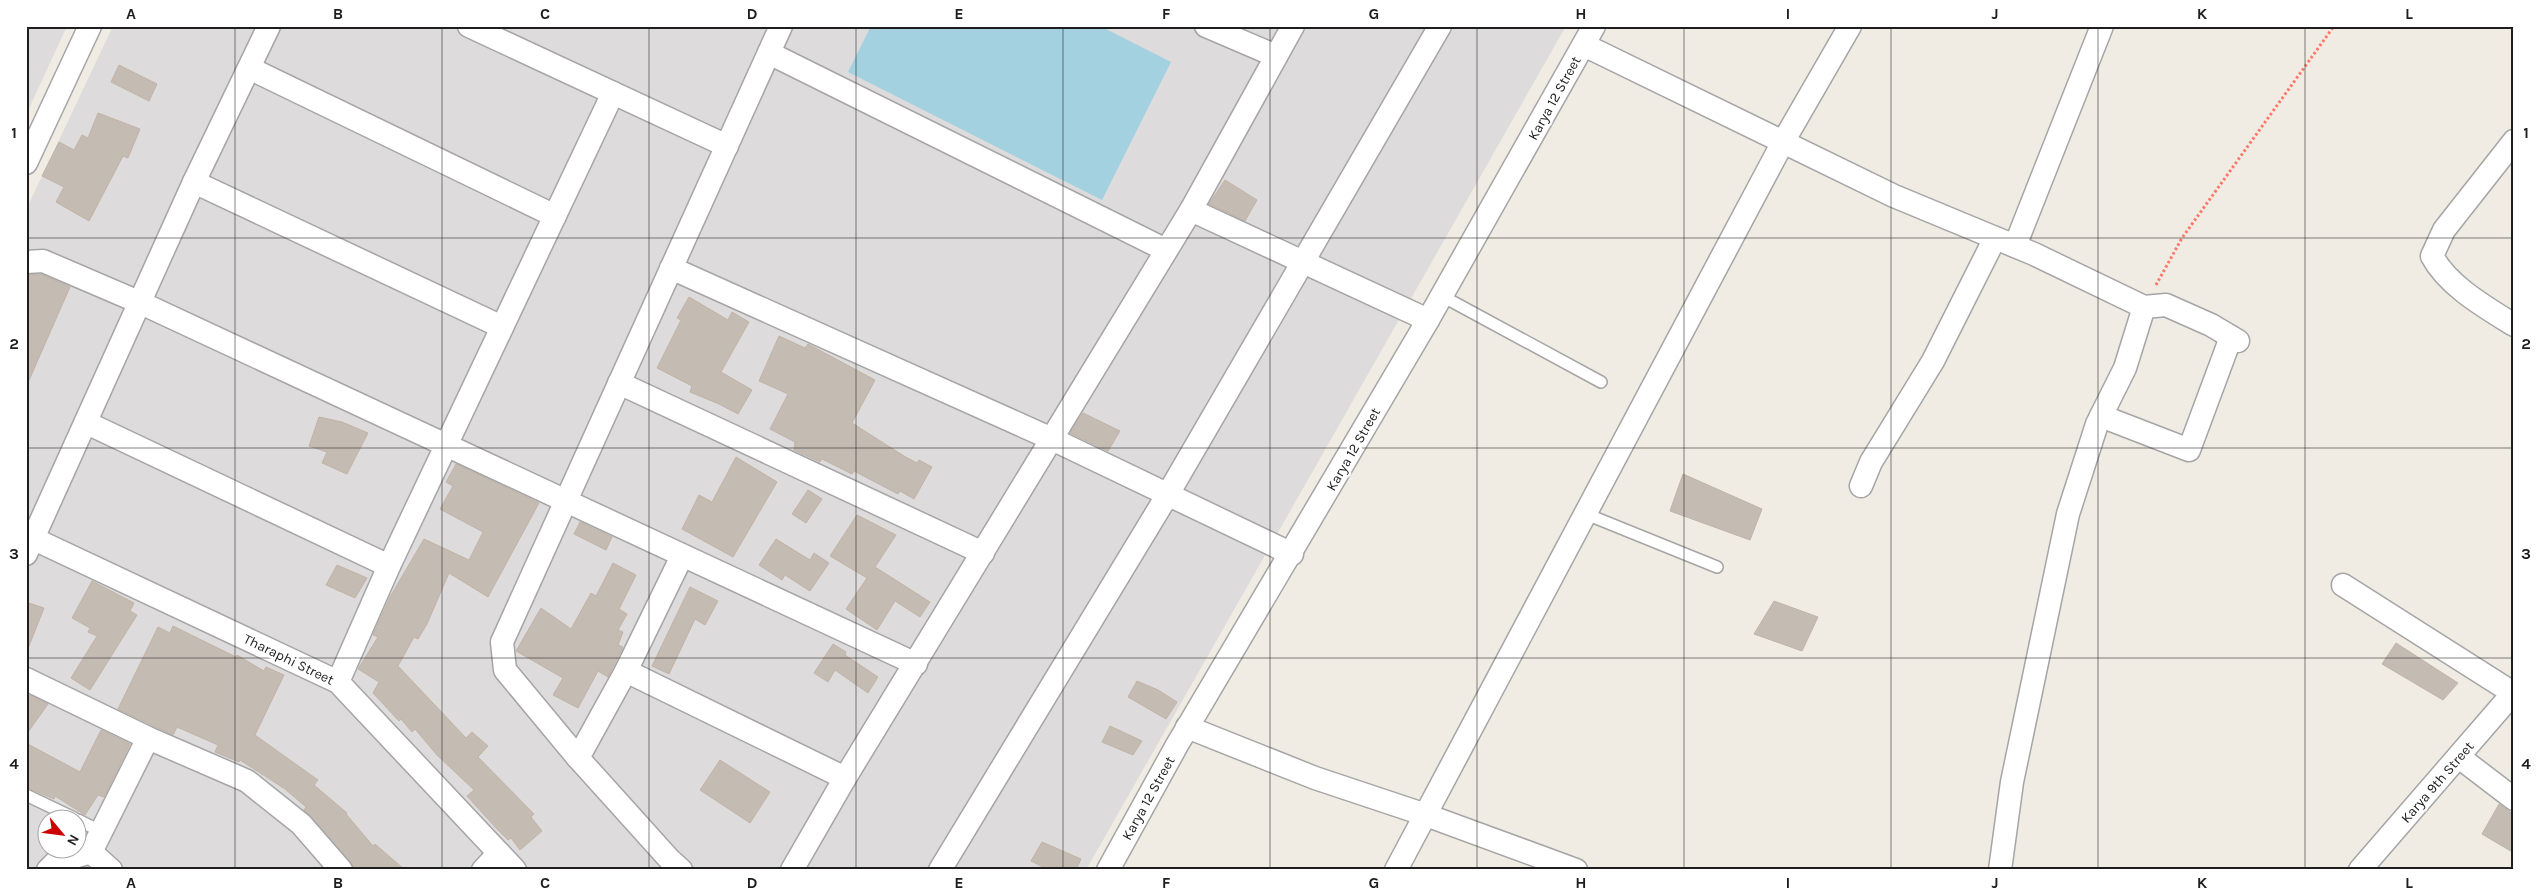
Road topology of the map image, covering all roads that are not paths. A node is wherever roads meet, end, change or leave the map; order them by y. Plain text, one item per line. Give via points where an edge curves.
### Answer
1 (90, 26) edge
2 (269, 26) edge
3 (469, 26) edge
4 (1206, 26) edge
5 (1293, 26) edge
6 (1440, 26) edge
7 (1850, 26) edge
8 (2102, 26) edge
9 (776, 28) edge
10 (1589, 36) edge
11 (768, 53) junction
12 (1276, 56) junction
13 (249, 68) junction
14 (613, 93) junction
15 (2514, 141) edge
16 (1783, 142) junction
17 (727, 146) junction
18 (26, 163) edge
19 (194, 182) junction
20 (1191, 210) junction
21 (555, 216) junction
22 (2005, 242) junction
23 (1166, 250) junction
24 (26, 262) edge
25 (1302, 262) junction
26 (671, 268) junction
27 (1442, 296) junction
28 (141, 303) junction
29 (2144, 307) junction
30 (1428, 320) junction
31 (2514, 325) edge
32 (502, 327) junction
33 (1600, 382) dead end
34 (619, 383) junction
35 (2101, 416) junction
36 (87, 423) junction
37 (1052, 440) junction
38 (445, 447) junction
39 (1861, 486) dead end
40 (1168, 494) junction
41 (565, 502) junction
42 (1586, 514) junction
43 (30, 546) edge
44 (983, 553) junction
45 (1292, 554) junction
46 (682, 556) junction
47 (389, 566) junction
48 (1716, 567) dead end
49 (2343, 586) dead end
50 (916, 664) junction
51 (626, 671) junction
52 (26, 679) edge
53 (338, 682) junction
54 (2513, 693) edge
55 (1187, 728) junction
56 (148, 738) junction
57 (2459, 757) junction
58 (578, 758) junction
59 (845, 778) junction
60 (26, 796) edge
61 (2514, 799) edge
62 (52, 808) edge
63 (1426, 815) junction
64 (88, 825) edge
65 (102, 832) junction
66 (92, 852) junction
67 (500, 853) junction
68 (670, 867) edge
69 (48, 870) edge
70 (110, 870) edge
71 (341, 870) edge
72 (483, 870) edge
73 (515, 870) edge
74 (792, 870) edge
75 (940, 870) edge
76 (1108, 870) edge
77 (1396, 870) edge
78 (1576, 870) edge
79 (2000, 870) edge
80 (2360, 870) edge

1 - 18 street
2 - 13 street
3 - 14 street
4 - 12 street
5 - 12 street
6 - 25 street
7 - 16 street
8 - 22 street
9 - 11 street
10 - 16 street
10 - 27 street, Karya 12 Street
11 - 17 street
11 - 23 street
12 - 20 street
13 - 19 street
13 - 21 street
14 - 17 street
14 - 21 street
15 - 31 street via 2444,230 2432,256 2439,270
16 - 22 street via 1894,196
16 - 42 street
17 - 26 street
19 - 28 street
19 - 32 street
20 - 23 street
20 - 25 street
21 - 32 street
22 - 29 street
22 - 39 street via 1871,462
23 - 37 street
24 - 28 street via 43,261
25 - 30 street
25 - 40 street
26 - 34 street
26 - 37 street
27 - 30 street, Karya 12 Street
27 - 33 lane
28 - 36 street
28 - 38 street
29 - 35 street via 2125,368
29 - 35 street via 2166,306 2235,339 2189,450
30 - 45 street, Karya 12 Street
32 - 38 street
34 - 41 street
34 - 44 street
35 - 79 street via 2068,514 2054,572 2012,782
36 - 43 street
36 - 47 street
37 - 40 street
37 - 44 street
38 - 41 street
38 - 47 street
40 - 45 street
40 - 75 street
41 - 46 street
41 - 58 street via 502,642 505,670
42 - 48 lane
42 - 63 street
43 - 53 street, Tharaphi Street
44 - 50 street
45 - 55 street, Karya 12 Street
46 - 50 street
46 - 51 street
47 - 53 street
49 - 54 street
50 - 59 street
51 - 58 street
51 - 59 street
52 - 56 street
53 - 67 street, Tharaphi Street
54 - 57 street, Karya 9th Street
55 - 63 street via 1315,778
55 - 76 street, Karya 12 Street
56 - 65 street
56 - 71 street via 246,781 301,824
57 - 61 street
57 - 80 street, Karya 9th Street
58 - 68 street
59 - 74 street
60 - 62 lane
63 - 77 street
63 - 78 street
64 - 65 lane
65 - 66 street
66 - 69 street via 55,863
66 - 70 street
67 - 72 street
67 - 73 street, Tharaphi Street

